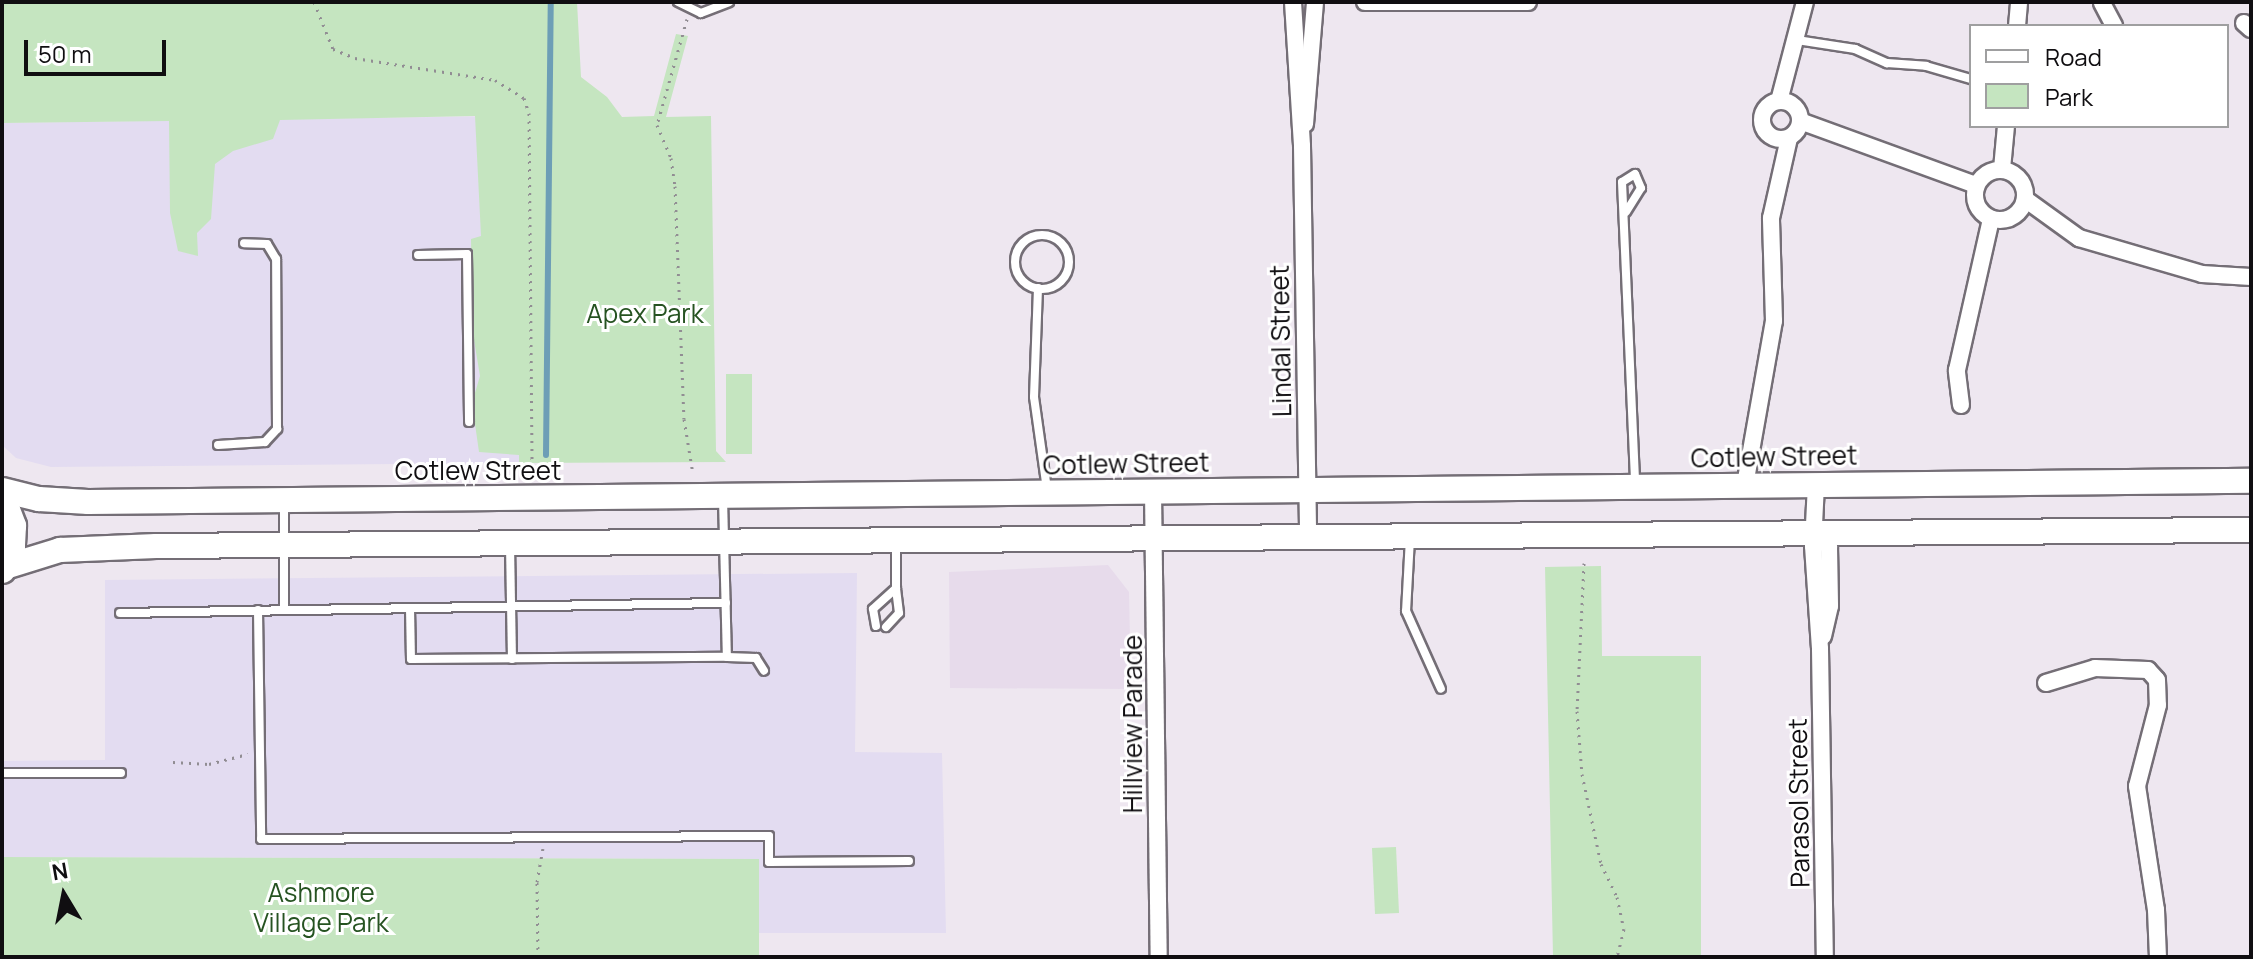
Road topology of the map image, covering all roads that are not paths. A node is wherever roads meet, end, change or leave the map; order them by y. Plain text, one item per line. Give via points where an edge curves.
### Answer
1 (678, 2) edge
2 (729, 2) edge
3 (1293, 2) edge
4 (1315, 2) edge
5 (1365, 2) edge
6 (1528, 2) edge
7 (1805, 2) edge
8 (2019, 2) edge
9 (2102, 3) edge
10 (2017, 24) edge
11 (2113, 24) edge
12 (1797, 40) junction
13 (1969, 78) edge
14 (1779, 101) junction
15 (1800, 121) junction
16 (2006, 128) edge
17 (1789, 138) junction
18 (1302, 146) junction
19 (2002, 169) junction
20 (1976, 185) junction
21 (2025, 199) junction
22 (1626, 212) dead end
23 (1991, 219) junction
24 (244, 243) dead end
25 (418, 255) dead end
26 (2251, 277) edge
27 (1038, 288) junction
28 (1961, 405) dead end
29 (469, 422) dead end
30 (218, 445) dead end
31 (2251, 481) edge
32 (1816, 484) junction
33 (1745, 485) junction
34 (1636, 486) junction
35 (2, 490) edge
36 (1307, 490) junction
37 (1153, 491) junction
38 (1048, 493) junction
39 (2, 497) edge
40 (723, 498) junction
41 (284, 500) junction
42 (2251, 530) edge
43 (1818, 532) junction
44 (1308, 535) junction
45 (1409, 536) junction
46 (1156, 537) junction
47 (896, 541) junction
48 (725, 542) junction
49 (510, 544) junction
50 (284, 546) junction
51 (4, 568) edge
52 (896, 588) junction
53 (726, 603) junction
54 (511, 606) junction
55 (410, 608) junction
56 (258, 610) junction
57 (284, 610) junction
58 (120, 613) dead end
59 (727, 657) junction
60 (512, 659) junction
61 (764, 671) dead end
62 (2046, 683) dead end
63 (1441, 689) dead end
64 (2, 773) edge
65 (121, 773) dead end
66 (909, 861) dead end
67 (1159, 957) edge
68 (1825, 957) edge
69 (2158, 957) edge

1 - 2 lane via 691,12
3 - 18 street, Lindal Street
4 - 18 street, Lindal Street
5 - 6 street
7 - 12 street
8 - 10 street
9 - 11 street
12 - 13 lane
12 - 14 street
14 - 15 street via 1792,105
14 - 17 street via 1764,112 1762,124 1770,136
15 - 17 street
15 - 20 street
16 - 19 street
17 - 33 street via 1771,218 1774,321
18 - 36 street, Lindal Street
19 - 20 street via 1989,172
19 - 21 street via 2019,178
20 - 23 street via 1977,206
21 - 23 street via 2009,219
21 - 26 street via 2079,238 2202,274
22 - 34 lane via 1627,364
23 - 28 street via 1957,370
24 - 30 lane via 267,244 276,259 277,429 258,444
25 - 29 lane via 467,254
27 - 27 lane via 1023,281 1014,259 1026,239 1045,235 1062,244 1069,265 1055,285
27 - 38 lane via 1034,397
31 - 32 main road, Cotlew Street
32 - 33 main road, Cotlew Street
32 - 43 street, Parasol Street
33 - 34 main road, Cotlew Street
34 - 36 main road, Cotlew Street
35 - 41 main road, Cotlew Street via 88,502
36 - 37 main road, Cotlew Street
36 - 44 street, Lindal Street
37 - 38 main road, Cotlew Street
37 - 46 street, Hillview Parade
38 - 40 main road, Cotlew Street
39 - 51 main road via 13,526
40 - 41 main road, Cotlew Street
40 - 48 lane
41 - 50 lane
42 - 43 main road
43 - 45 main road
43 - 68 street, Parasol Street via 1829,547 1830,606 1820,649
44 - 45 main road
44 - 46 main road
45 - 63 lane via 1406,611
46 - 47 main road
46 - 67 street, Hillview Parade
47 - 48 main road
47 - 52 lane
48 - 49 main road
48 - 53 lane
49 - 50 main road
49 - 54 lane
50 - 51 main road via 60,550
50 - 57 lane
52 - 52 lane via 873,609 881,626 899,613
53 - 54 lane
53 - 59 lane
54 - 55 lane
54 - 60 lane
55 - 57 lane
55 - 60 lane via 411,659
56 - 57 lane
56 - 58 lane
56 - 66 lane via 261,839 769,836 769,862
59 - 60 lane
59 - 61 lane via 756,658
62 - 69 street via 2095,668 2148,670 2157,680 2158,705 2137,786
64 - 65 lane

